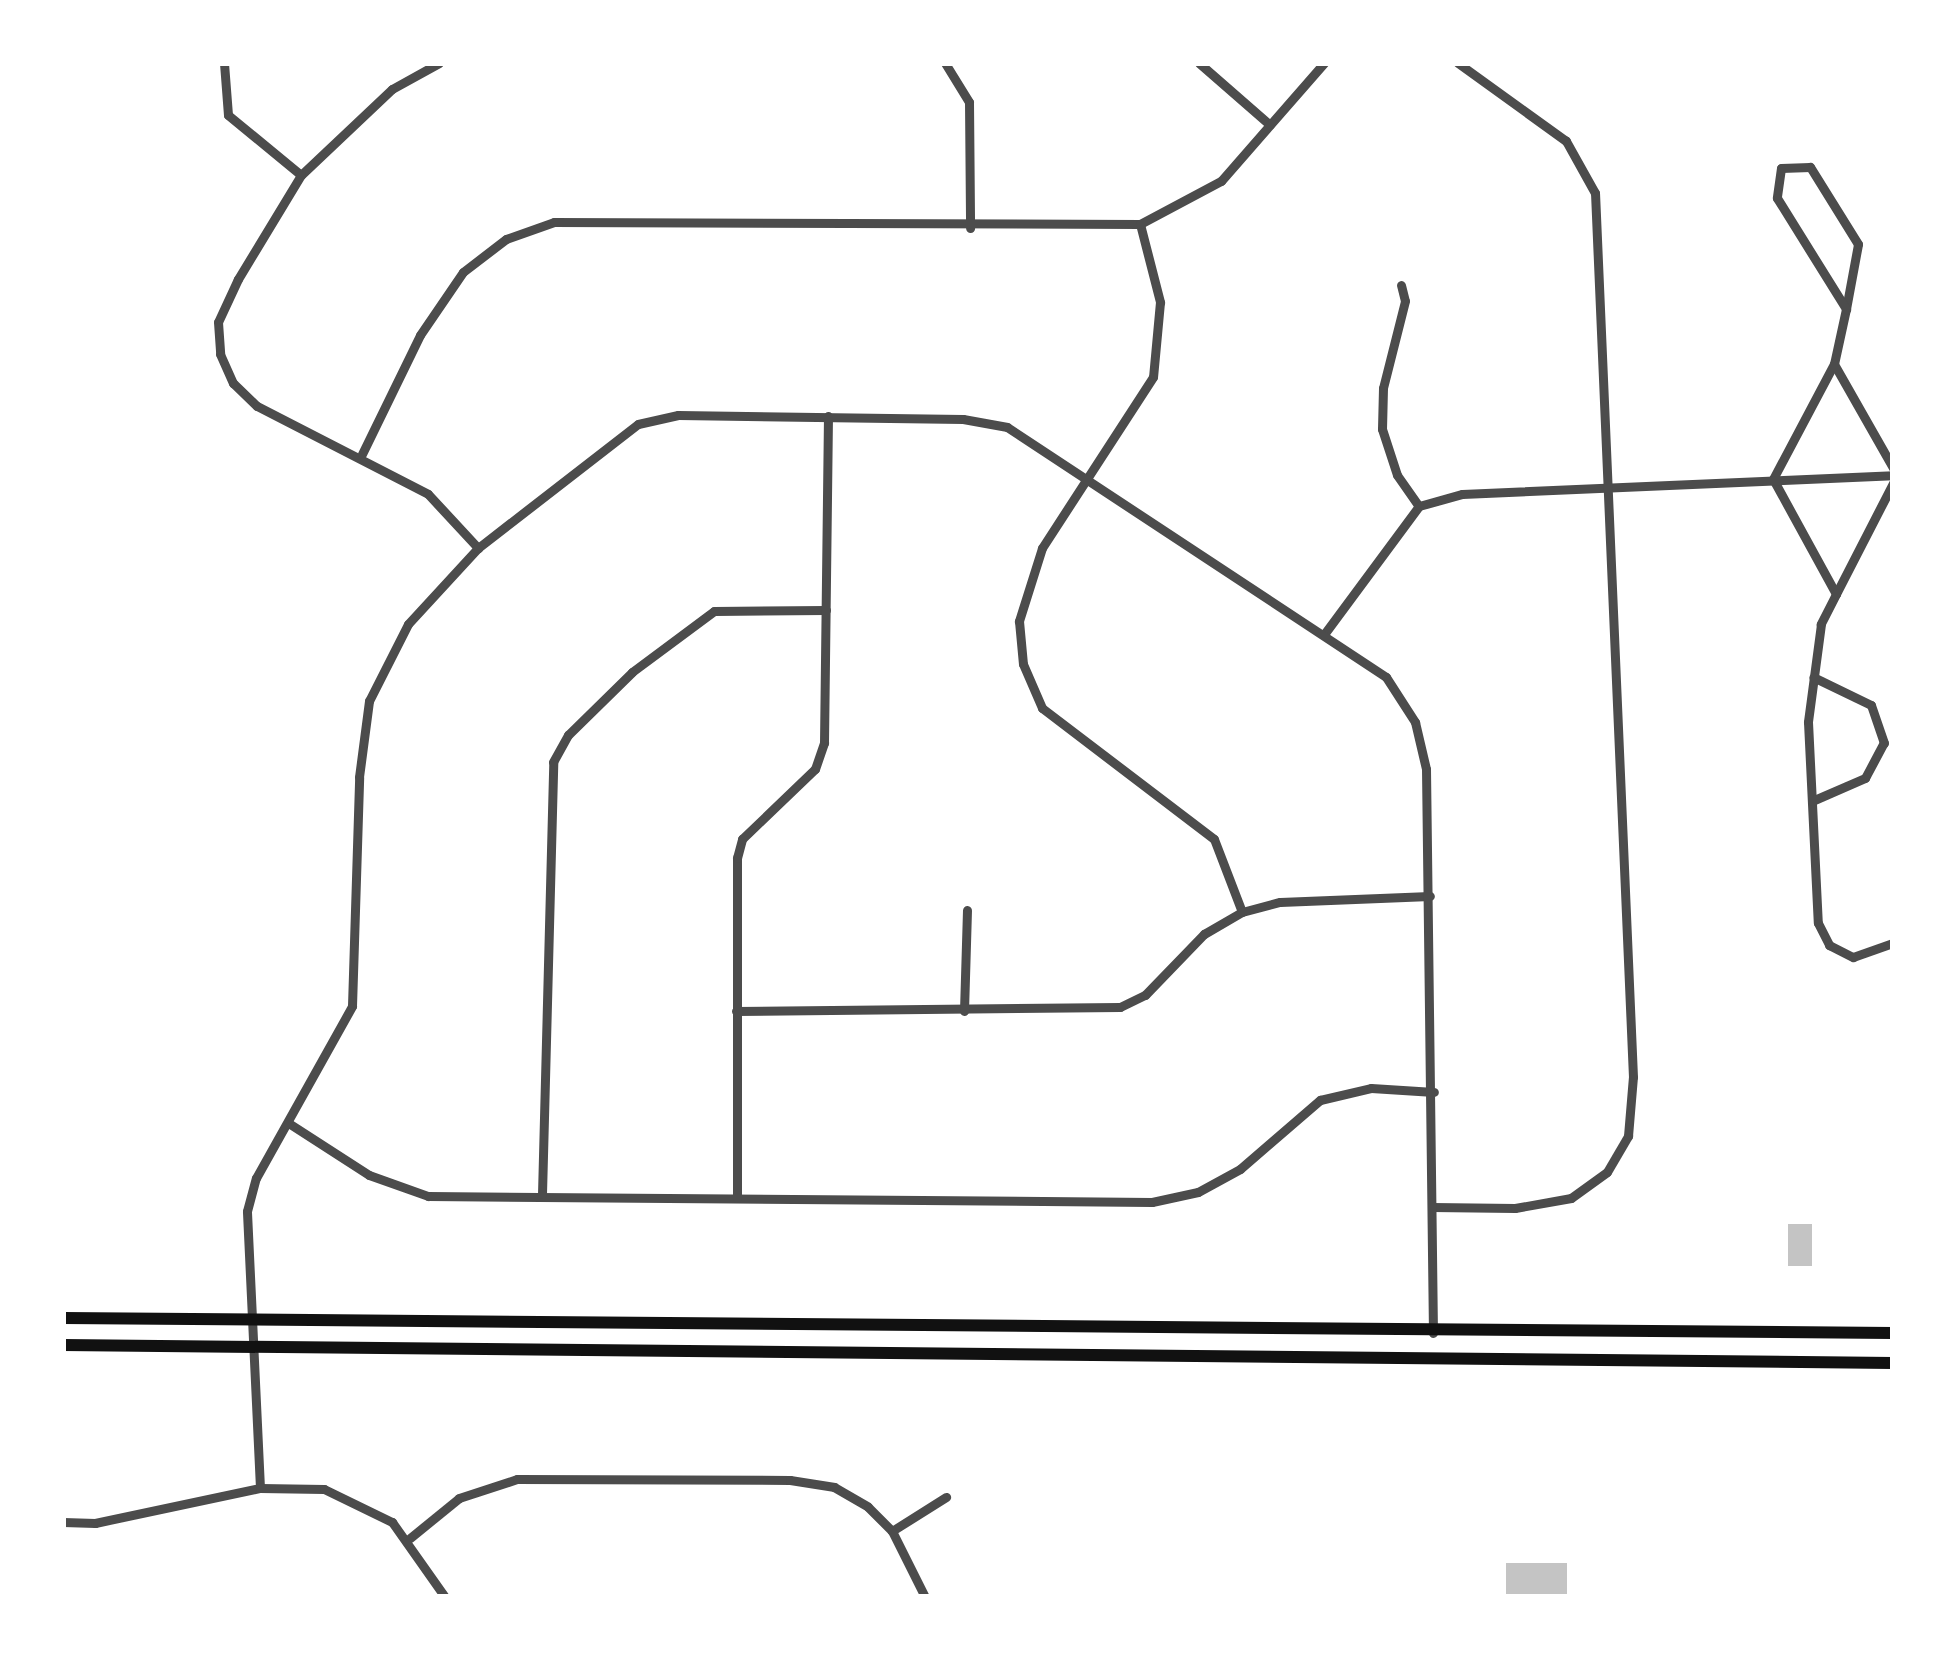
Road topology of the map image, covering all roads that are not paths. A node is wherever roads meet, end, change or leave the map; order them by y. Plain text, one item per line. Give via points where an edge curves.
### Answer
1 (224, 63) edge
2 (439, 63) edge
3 (945, 63) edge
4 (1199, 63) edge
5 (1324, 63) edge
6 (1458, 63) edge
7 (1270, 125) junction
8 (301, 175) junction
9 (1140, 224) junction
10 (970, 228) junction
11 (1400, 285) dead end
12 (1846, 308) junction
13 (1834, 364) junction
14 (828, 416) junction
15 (362, 454) junction
16 (1893, 476) edge
17 (1094, 478) junction
18 (1773, 478) junction
19 (1607, 488) junction
20 (1419, 506) junction
21 (478, 548) junction
22 (1836, 594) junction
23 (826, 610) junction
24 (1325, 633) junction
25 (1814, 677) junction
26 (1812, 801) junction
27 (1430, 896) junction
28 (967, 910) dead end
29 (1242, 912) junction
30 (1893, 944) edge
31 (736, 1011) junction
32 (964, 1011) junction
33 (1434, 1092) junction
34 (290, 1124) junction
35 (542, 1194) junction
36 (737, 1198) junction
37 (1432, 1207) junction
38 (63, 1318) edge
39 (252, 1321) junction
40 (1433, 1333) junction
41 (1893, 1333) edge
42 (63, 1346) edge
43 (259, 1348) junction
44 (1893, 1363) edge
45 (260, 1488) junction
46 (946, 1497) dead end
47 (63, 1522) edge
48 (892, 1531) junction
49 (410, 1538) junction
50 (445, 1597) edge
51 (926, 1597) edge

1 - 8 street via 228,115
2 - 8 street via 392,88
3 - 10 street via 969,102
4 - 7 street
5 - 7 street
6 - 19 street via 1566,141 1594,193
7 - 9 street via 1222,181
8 - 15 street via 268,221 218,322 233,383 257,406
9 - 10 street
9 - 17 street via 1161,340 1137,412
10 - 15 street via 554,222 522,233 463,272 420,335
11 - 20 street via 1405,301 1383,388 1382,429 1397,475
12 - 12 street via 1858,244 1810,167 1781,168 1777,199
12 - 13 street
13 - 16 street
13 - 18 street
14 - 17 street via 1007,427
14 - 21 street via 678,415 638,424
14 - 23 street
15 - 21 street via 428,494
16 - 18 street
16 - 22 street
17 - 24 street
17 - 29 street via 1042,548 1027,584 1022,664 1042,708 1214,839
18 - 19 street
18 - 22 street
19 - 20 street via 1462,494
19 - 37 street via 1633,1077 1628,1136 1607,1172 1571,1198 1515,1208
20 - 24 street
21 - 34 street via 408,624 369,700 358,777 352,1006
22 - 25 street via 1821,624
23 - 31 street via 824,743 815,769 742,839 736,858
23 - 35 street via 714,611 632,672 568,735 554,762
24 - 27 street via 1386,677 1415,722 1426,769
25 - 26 street
25 - 26 street via 1864,698 1882,722 1884,743 1865,778
26 - 30 street via 1818,923 1829,945 1853,957
27 - 29 street via 1280,902
27 - 33 street
28 - 32 street
29 - 32 street via 1120,1006
31 - 32 street
31 - 36 street
33 - 36 street via 1371,1088 1319,1100 1240,1169 1198,1192 1152,1202
33 - 37 street
34 - 35 street via 369,1174 428,1196
34 - 39 street via 256,1178 248,1211
35 - 36 street
37 - 40 street
38 - 39 main road
39 - 40 main road
39 - 43 street
40 - 41 main road
42 - 43 main road
43 - 44 main road
43 - 45 street
45 - 47 street via 95,1523
45 - 49 street via 348,1496
46 - 48 street
48 - 49 street via 834,1487 539,1478 459,1498
48 - 51 street
49 - 50 street

